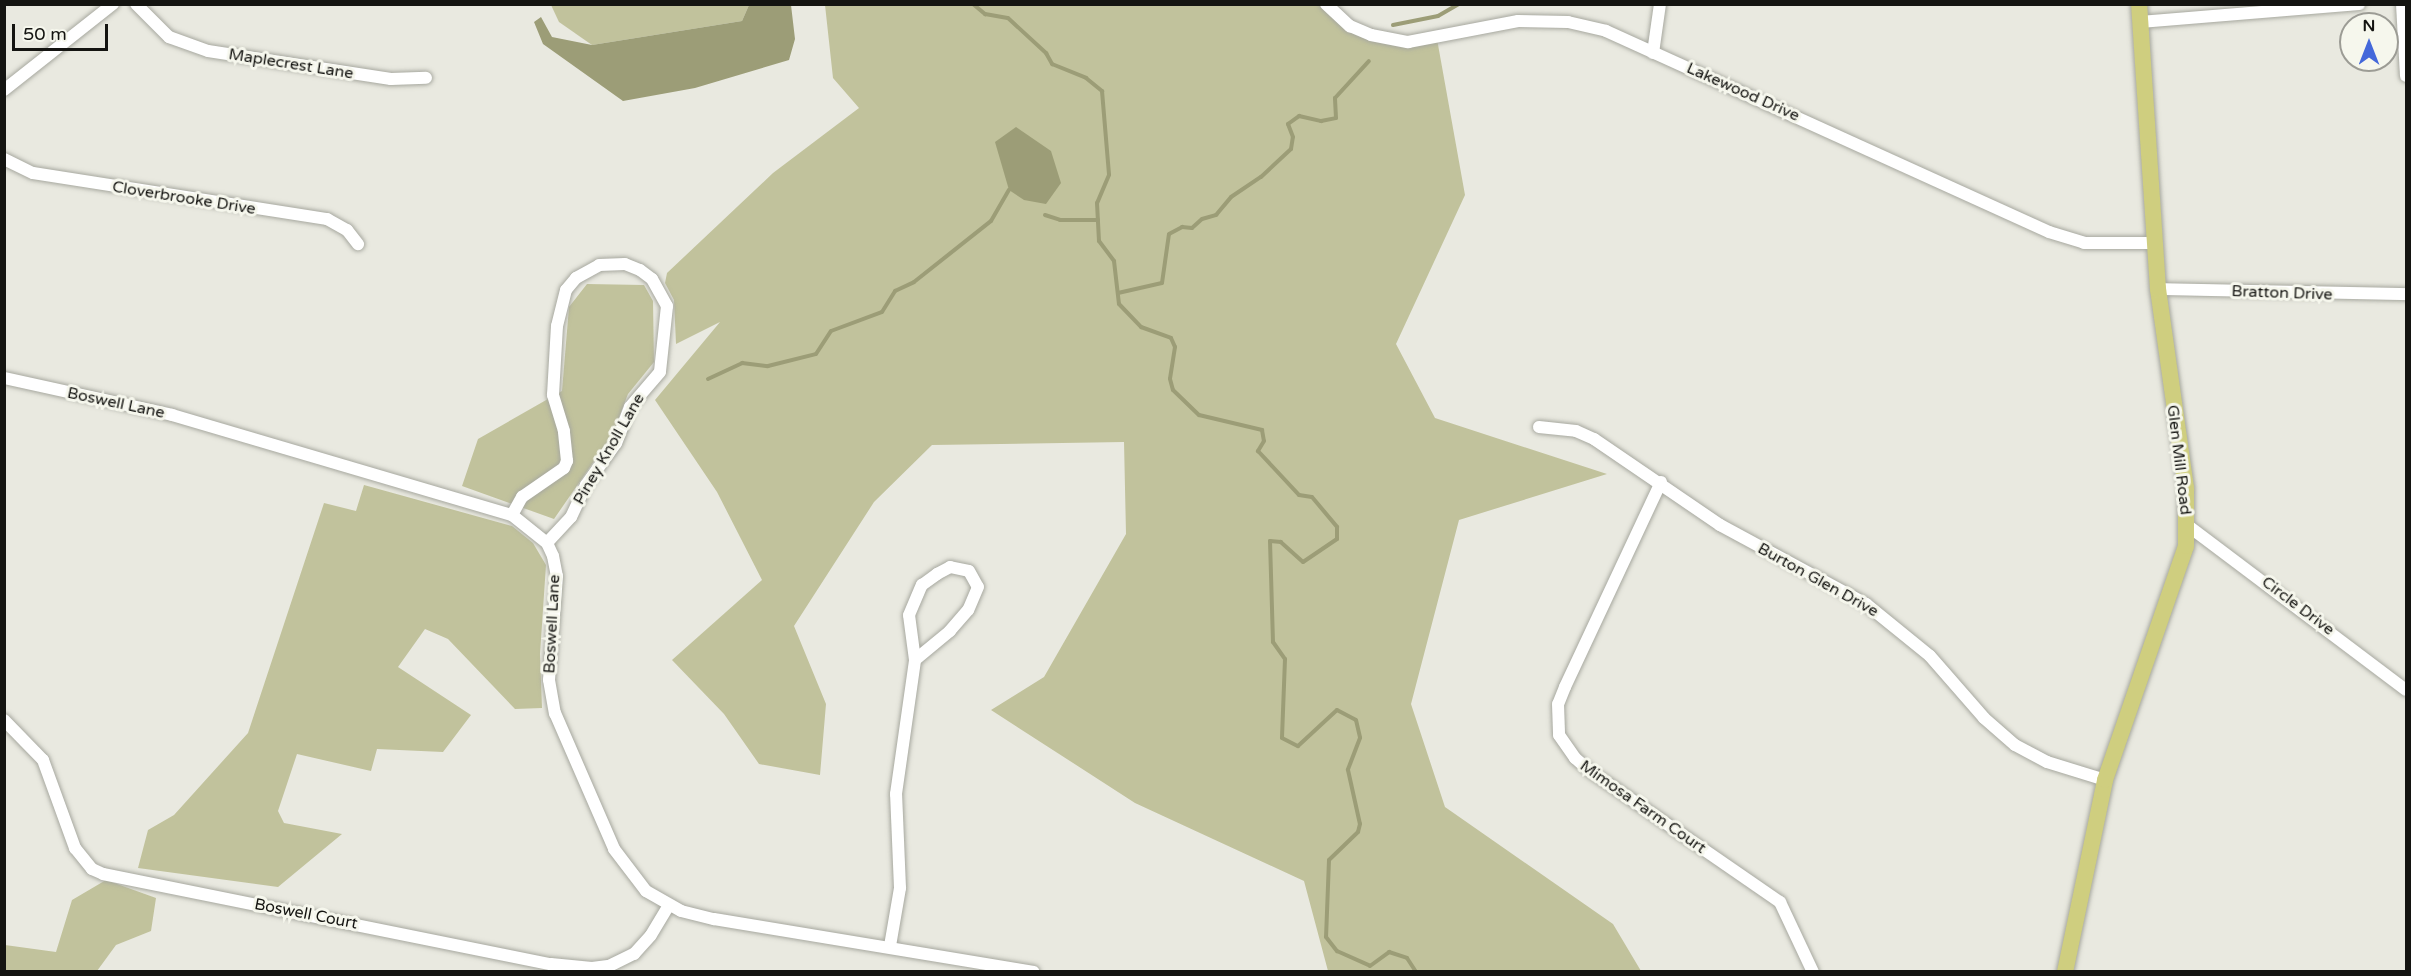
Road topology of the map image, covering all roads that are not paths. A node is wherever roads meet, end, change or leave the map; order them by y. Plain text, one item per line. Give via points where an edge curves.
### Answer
1 (113, 4) edge
2 (136, 4) edge
3 (1326, 4) edge
4 (1660, 4) edge
5 (2139, 4) edge
6 (2359, 4) edge
7 (2402, 4) edge
8 (2140, 22) junction
9 (1653, 53) junction
10 (2406, 76) edge
11 (426, 78) dead end
12 (4, 90) edge
13 (4, 159) edge
14 (2155, 243) junction
15 (358, 244) dead end
16 (2158, 289) junction
17 (2406, 294) edge
18 (4, 378) edge
19 (1539, 427) dead end
20 (1661, 482) junction
21 (512, 515) junction
22 (2187, 525) junction
23 (547, 543) junction
24 (915, 660) junction
25 (2406, 690) edge
26 (4, 720) edge
27 (2105, 780) junction
28 (669, 905) junction
29 (890, 946) junction
30 (1034, 972) edge
31 (1813, 972) edge
32 (2065, 972) edge

1 - 12 street
2 - 11 street, Maplecrest Lane via 170,37 208,51 391,79
3 - 9 street, Lakewood Drive via 1350,26 1371,35 1408,42 1518,21 1568,22 1606,32
4 - 9 street
5 - 8 main road, Glen Mill Road
6 - 8 street
7 - 10 street
8 - 14 main road, Glen Mill Road
9 - 14 street, Lakewood Drive via 2049,232 2084,243
13 - 15 street, Cloverbrooke Drive via 33,173 327,219 347,230
14 - 16 main road, Glen Mill Road
16 - 17 street, Bratton Drive
16 - 22 main road, Glen Mill Road via 2186,488
18 - 21 street, Boswell Lane via 171,415
19 - 20 street, Burton Glen Drive via 1576,431 1594,439
20 - 27 street, Burton Glen Drive via 1720,525 1891,621 2015,745 2047,762
20 - 31 street, Mimosa Farm Court via 1561,696 1558,735 1590,771 1780,902
21 - 23 street, Boswell Lane
21 - 23 street, Piney Knoll Lane via 522,497 567,461 564,431 553,395 557,326 566,290 576,278 599,265 625,264 640,270 652,279 667,306 660,372 630,407 616,442 586,485 571,517
22 - 25 street, Circle Drive
22 - 27 main road, Glen Mill Road via 2186,546
23 - 28 street, Boswell Lane via 557,576 549,651 555,713 615,849 646,891
24 - 24 street via 909,615 914,599 937,573 950,567 969,570 978,587 968,610
24 - 29 street via 896,794 900,888
26 - 28 street, Boswell Court via 43,759 75,848 92,869 103,874 551,964 592,968 609,966 634,954
27 - 32 main road, Glen Mill Road
28 - 29 street, Boswell Lane via 714,919
29 - 30 street, Boswell Lane

